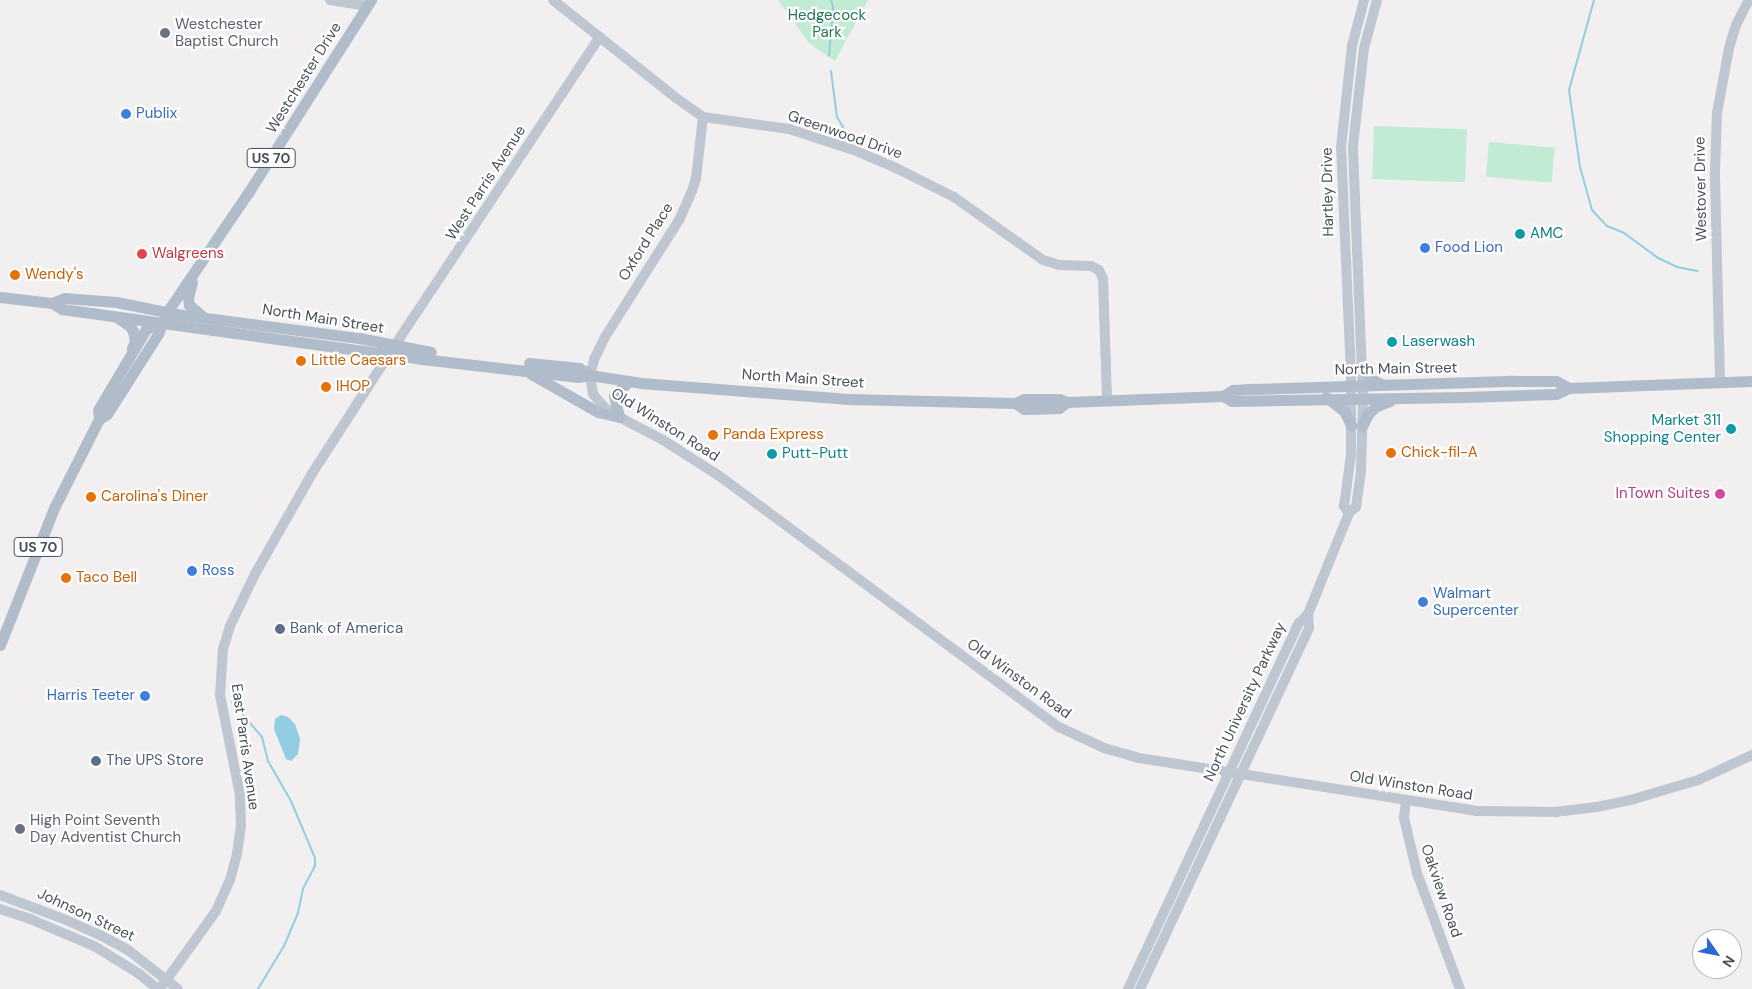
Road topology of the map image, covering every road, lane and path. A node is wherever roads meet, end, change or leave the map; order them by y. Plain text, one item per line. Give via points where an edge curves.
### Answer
1 (330, 0) edge
2 (553, 0) edge
3 (1364, 0) edge
4 (1377, 0) edge
5 (1749, 0) edge
6 (369, 3) edge
7 (600, 37) junction
8 (703, 117) junction
9 (203, 257) junction
10 (0, 297) edge
11 (52, 303) junction
12 (117, 316) junction
13 (164, 317) junction
14 (206, 318) junction
15 (393, 349) junction
16 (126, 363) junction
17 (523, 370) junction
18 (1363, 370) junction
19 (590, 375) junction
20 (629, 381) junction
21 (1752, 381) edge
22 (1720, 382) junction
23 (1382, 384) junction
24 (1351, 385) junction
25 (1363, 385) junction
26 (1569, 388) junction
27 (1255, 389) junction
28 (1224, 396) junction
29 (1326, 398) junction
30 (1351, 398) junction
31 (1363, 398) junction
32 (1399, 398) junction
33 (1248, 400) junction
34 (1107, 401) junction
35 (1061, 403) junction
36 (1019, 406) junction
37 (618, 417) junction
38 (99, 419) junction
39 (1357, 426) junction
40 (1308, 614) junction
41 (0, 644) edge
42 (1752, 755) edge
43 (1228, 773) junction
44 (1241, 775) junction
45 (1406, 800) junction
46 (0, 895) edge
47 (0, 909) edge
48 (168, 979) junction
49 (159, 989) edge
50 (178, 989) edge
51 (1128, 989) edge
52 (1140, 989) edge
53 (1460, 989) edge

1 - 6 street
2 - 7 street, Greenwood Drive
3 - 24 street, Hartley Drive via 1352,46 1341,147
4 - 18 street, Hartley Drive via 1364,48 1353,146
5 - 22 street, Westover Drive via 1729,48 1714,142
6 - 9 main road, Westchester Drive / US 70 via 248,193
7 - 8 street, Greenwood Drive
7 - 15 street, West Parris Avenue
8 - 19 street, Oxford Place via 696,178 688,202 605,337
8 - 34 street, Greenwood Drive via 789,129 887,164 970,206 1039,258 1099,270 1103,279
9 - 13 main road, Westchester Drive / US 70
9 - 14 main road via 188,298 191,309
10 - 11 main road, North Main Street
11 - 12 main road, North Main Street via 62,309
11 - 13 main road, North Main Street via 65,298 134,305
12 - 13 main road, North Main Street
12 - 16 main road via 130,326 136,342 125,358
13 - 14 main road, North Main Street
13 - 15 main road, North Main Street via 202,330
13 - 16 main road, US 70 via 146,329
13 - 38 main road, US 70 via 158,334 108,414
14 - 15 main road, North Main Street via 266,324
15 - 17 main road, North Main Street via 422,359
15 - 19 main road, North Main Street via 579,368
15 - 48 street, East Parris Avenue via 313,472 255,574 230,626 223,649 220,695 240,795 239,842 230,880 216,911
16 - 38 main road, US 70 via 98,410
17 - 19 main road, North Main Street via 578,377
17 - 37 main road via 598,412
18 - 23 main road
18 - 25 street, Hartley Drive
19 - 20 main road, North Main Street
19 - 37 street, Old Winston Road via 590,384 598,402
20 - 36 main road, North Main Street via 848,399
20 - 37 main road via 614,396
21 - 22 main road, North Main Street
22 - 26 main road, North Main Street
23 - 25 main road, North Main Street
23 - 26 main road, North Main Street via 1556,381
24 - 25 main road, North Main Street
24 - 27 main road, North Main Street
24 - 30 street, Hartley Drive
25 - 31 street
26 - 32 main road, North Main Street via 1556,394
27 - 28 main road, North Main Street via 1233,390
27 - 33 main road
28 - 33 main road, North Main Street via 1232,401
28 - 34 main road, North Main Street
29 - 30 main road, North Main Street
29 - 33 main road, North Main Street
29 - 39 main road
30 - 31 main road, North Main Street
30 - 39 street
31 - 32 main road, North Main Street
31 - 39 street
32 - 39 main road via 1375,407
34 - 35 main road, North Main Street
35 - 36 main road, North Main Street
35 - 36 main road, North Main Street via 1031,398
37 - 43 street, Old Winston Road via 663,440 718,475 1059,727 1104,748 1139,758
38 - 41 main road, US 70 via 54,508
39 - 40 street via 1344,506 1349,513
40 - 43 street, North University Parkway via 1299,623
40 - 44 street, North University Parkway via 1308,628
42 - 45 street, Old Winston Road via 1698,780 1597,807 1555,812 1503,812
43 - 44 street, Old Winston Road
43 - 51 street, North University Parkway
44 - 45 street, Old Winston Road
44 - 52 street, North University Parkway
45 - 53 street, Oakview Road via 1404,818 1417,873
46 - 48 street, Johnson Street via 100,935 128,950
47 - 49 street, Johnson Street via 94,946
48 - 49 street, East Parris Avenue
48 - 50 street, Johnson Street

